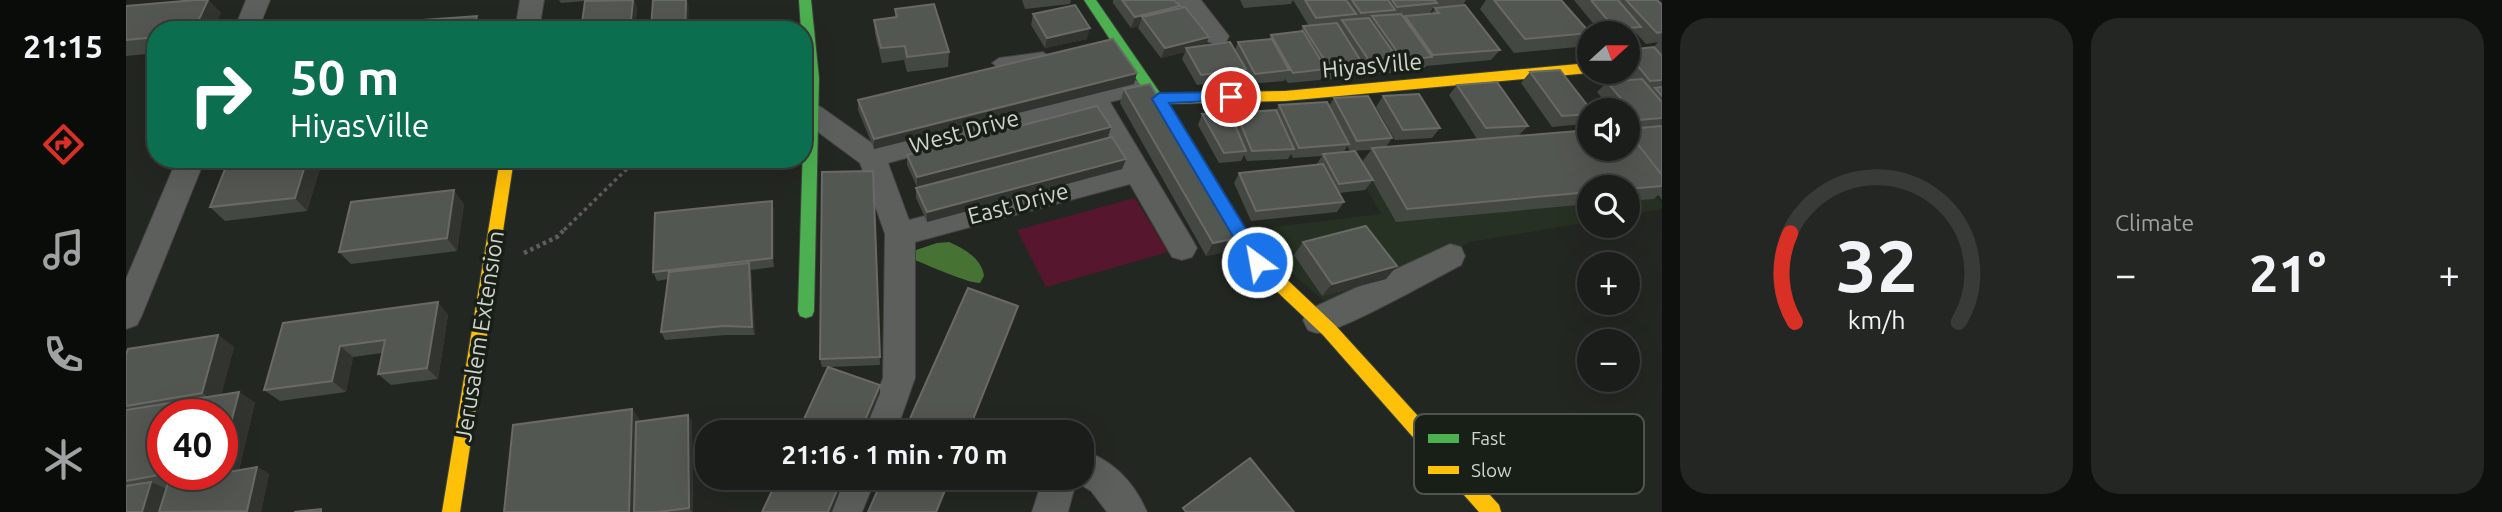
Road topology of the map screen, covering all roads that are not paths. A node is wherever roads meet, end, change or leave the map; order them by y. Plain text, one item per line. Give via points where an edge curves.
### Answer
1 (258, 0) edge
2 (532, 0) edge
3 (805, 0) edge
4 (1090, 0) edge
5 (1188, 0) edge
6 (250, 21) edge
7 (528, 21) edge
8 (807, 21) edge
9 (1217, 36) dead end
10 (1054, 54) edge
11 (999, 63) edge
12 (1577, 69) edge
13 (812, 78) edge
14 (1129, 88) edge
15 (1093, 96) junction
16 (1159, 99) junction
17 (812, 114) joint
18 (1186, 144) edge
19 (872, 157) junction
20 (187, 168) edge
21 (506, 168) edge
22 (810, 168) edge
23 (1136, 172) junction
24 (1206, 178) edge
25 (900, 234) junction
26 (1182, 248) dead end
27 (1450, 256) dead end
28 (806, 311) dead end
29 (126, 315) edge
30 (1319, 320) junction
31 (884, 420) edge
32 (1414, 425) edge
33 (1094, 471) edge
34 (854, 490) edge
35 (1056, 490) edge
36 (1476, 494) edge
37 (451, 512) edge
38 (844, 512) edge
39 (1049, 512) edge
40 (1129, 512) edge
41 (1492, 512) edge

1 - 6 street
2 - 7 street
3 - 8 street
4 - 16 street via 1110,41
5 - 9 street
10 - 11 lane
12 - 16 street, HiyasVille via 1285,96
13 - 17 street
14 - 15 street, West Drive
15 - 19 street, West Drive
15 - 23 street
16 - 18 street
17 - 19 street
19 - 25 street
20 - 29 street
21 - 37 street, Jerusalem Extension
22 - 28 street
23 - 25 street, East Drive
23 - 26 street
24 - 30 street via 1257,262
25 - 31 street via 900,369
27 - 30 street
30 - 32 street
33 - 40 street
34 - 38 street
35 - 39 street
36 - 41 street

